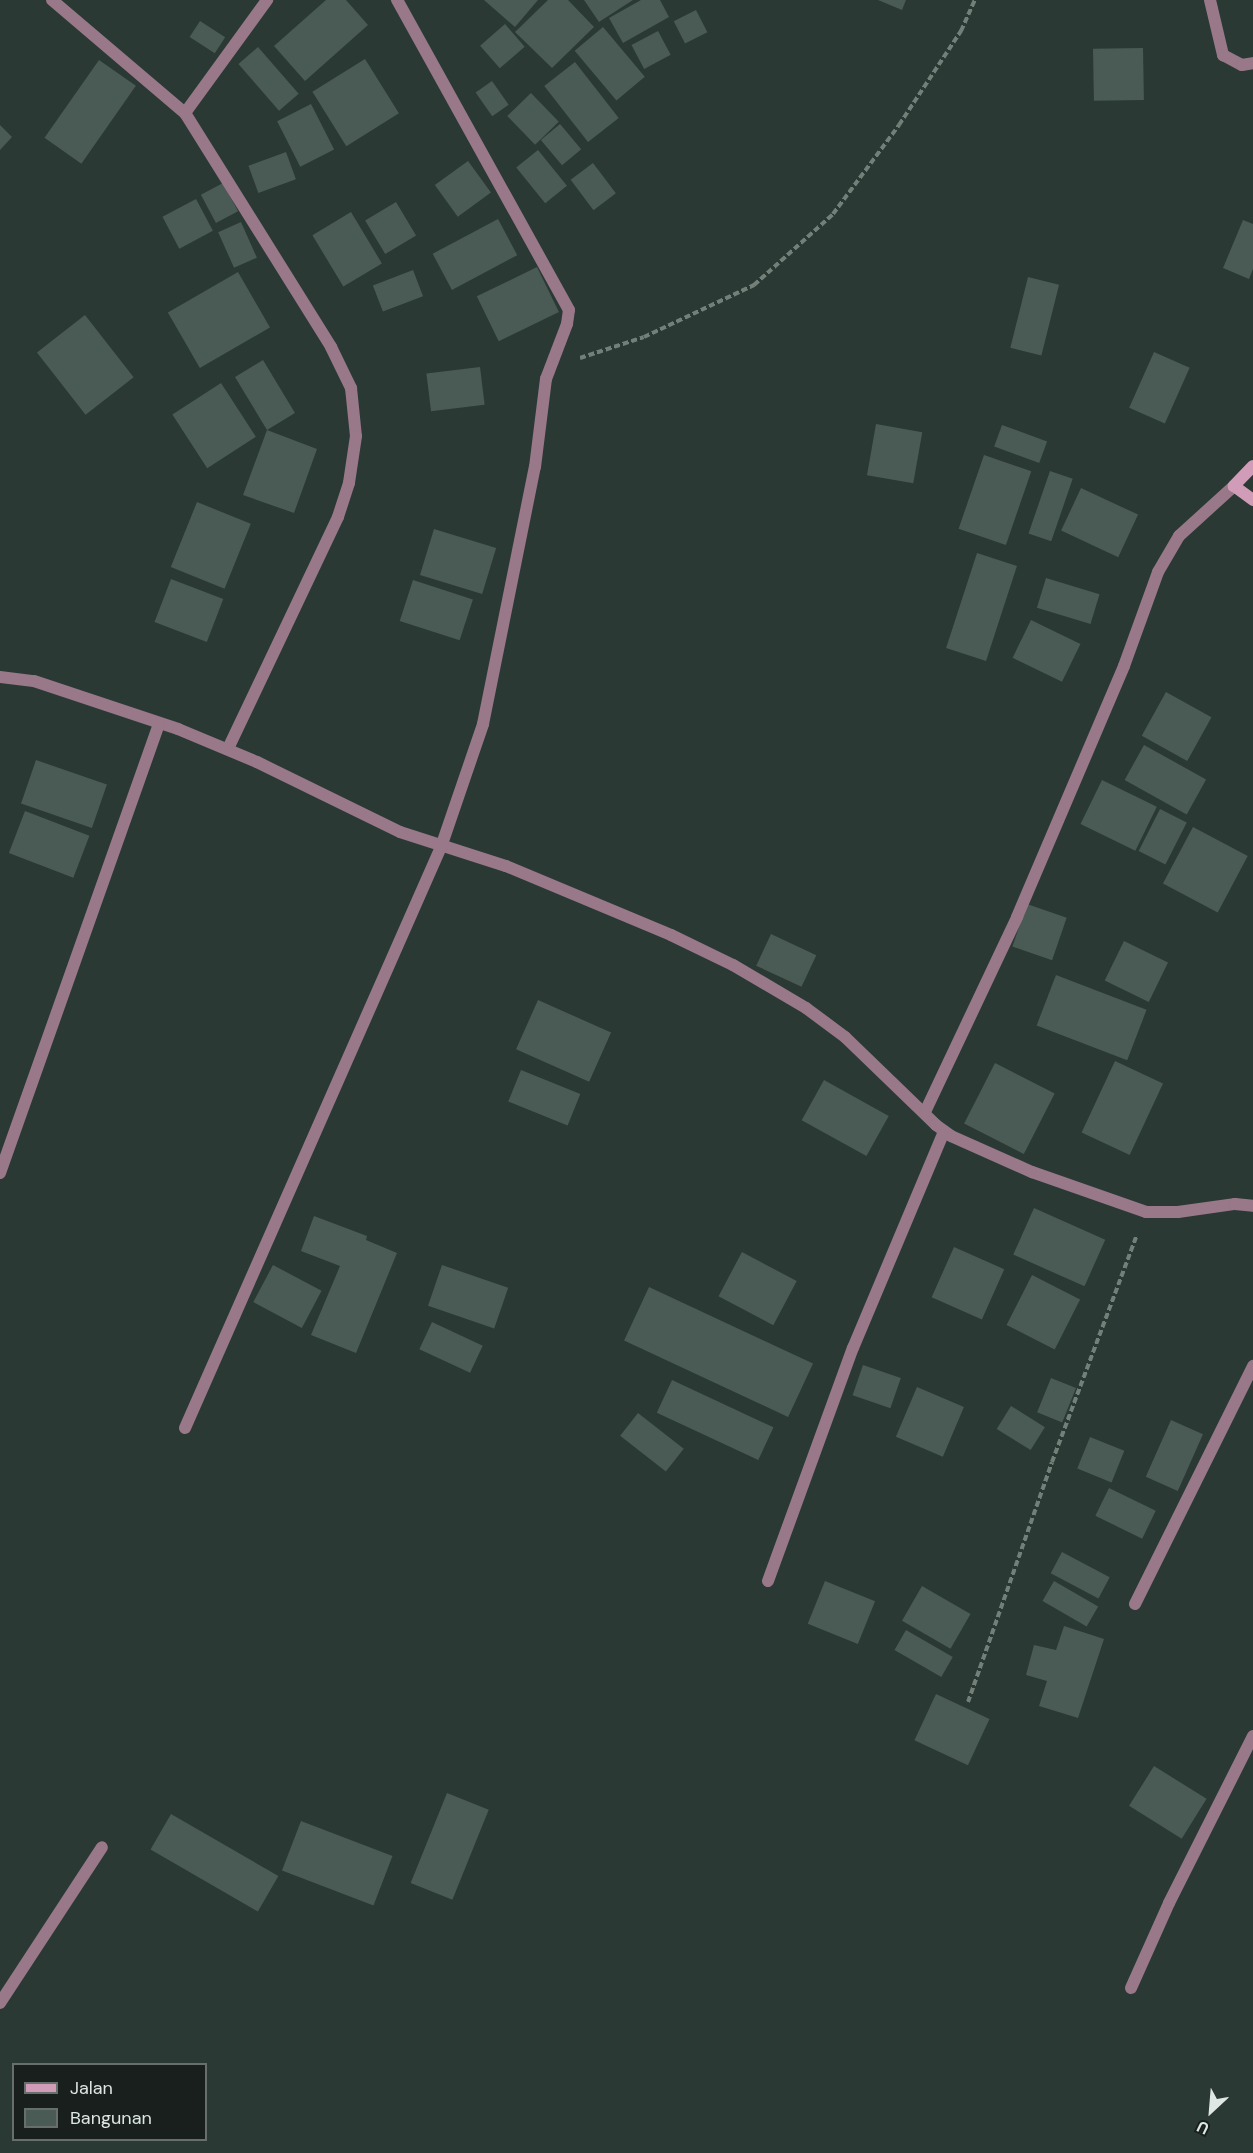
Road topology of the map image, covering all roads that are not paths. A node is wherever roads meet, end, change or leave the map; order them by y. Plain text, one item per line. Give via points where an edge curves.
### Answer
1 (52, 0) edge
2 (267, 0) edge
3 (397, 0) edge
4 (1210, 0) edge
5 (1253, 63) edge
6 (185, 113) junction
7 (1253, 466) edge
8 (1234, 486) junction
9 (1253, 500) edge
10 (0, 677) edge
11 (159, 723) junction
12 (228, 749) junction
13 (441, 847) junction
14 (925, 1112) junction
15 (944, 1131) junction
16 (0, 1173) edge
17 (1253, 1206) edge
18 (1253, 1366) edge
19 (185, 1428) dead end
20 (768, 1581) dead end
21 (1136, 1604) dead end
22 (1253, 1736) edge
23 (102, 1847) dead end
24 (1131, 1988) dead end
25 (0, 2003) edge

1 - 6 street
2 - 6 street
3 - 13 street via 569,310 566,333 548,369 535,467 483,724
4 - 5 street via 1223,55 1242,65
6 - 12 street via 331,347 351,388 355,409 356,436 349,483 338,517
7 - 8 street
8 - 9 street
8 - 14 street via 1179,537 1158,572 1124,666 1017,917
10 - 11 street via 34,681
11 - 12 street
11 - 16 street
12 - 13 street via 400,832
13 - 14 street via 506,866 615,910 733,965 806,1008 845,1037
13 - 19 street
14 - 15 street
15 - 17 street via 1032,1172 1146,1212 1235,1204
15 - 20 street via 853,1348
18 - 21 street
22 - 24 street via 1174,1892
23 - 25 street

